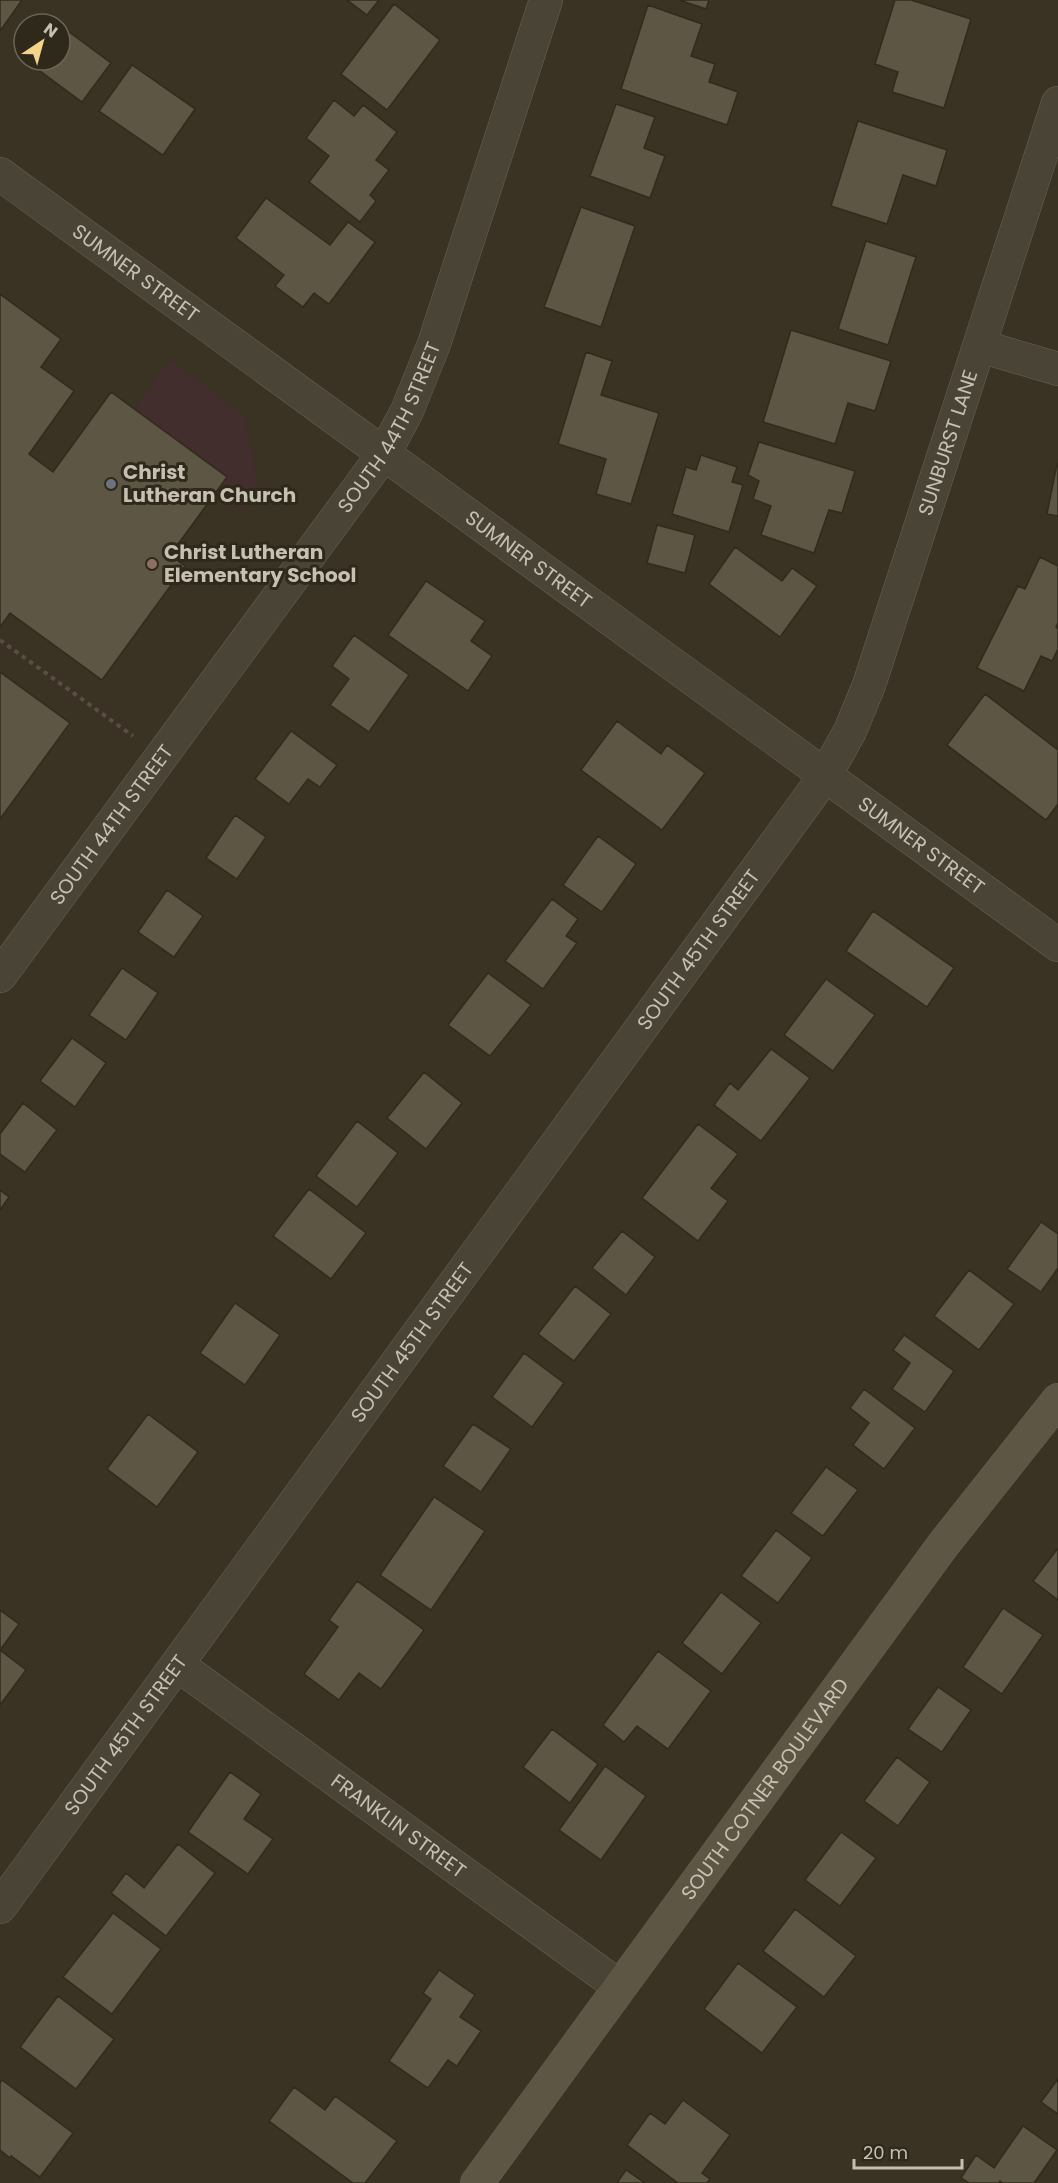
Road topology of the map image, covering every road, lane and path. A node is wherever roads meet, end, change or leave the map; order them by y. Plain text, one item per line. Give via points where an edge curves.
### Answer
1 (546, 0) edge
2 (1058, 103) edge
3 (0, 174) edge
4 (981, 346) junction
5 (1058, 369) edge
6 (385, 453) junction
7 (0, 640) edge
8 (129, 734) dead end
9 (825, 776) junction
10 (1058, 945) edge
11 (0, 976) edge
12 (1058, 1400) edge
13 (178, 1665) junction
14 (0, 1908) edge
15 (620, 1987) junction
16 (477, 2183) edge

1 - 6 street, SOUTH 44TH STREET via 434,344
2 - 4 street, SUNBURST LANE
3 - 6 street, SUMNER STREET
4 - 5 street
4 - 9 street, SUNBURST LANE via 869,685
6 - 9 street, SUMNER STREET
6 - 11 street, SOUTH 44TH STREET
7 - 8 path
9 - 10 street, SUMNER STREET
9 - 13 street, SOUTH 45TH STREET
12 - 15 main road, SOUTH COTNER BOULEVARD via 943,1545
13 - 14 street, SOUTH 45TH STREET
13 - 15 street, FRANKLIN STREET
15 - 16 main road, SOUTH COTNER BOULEVARD

